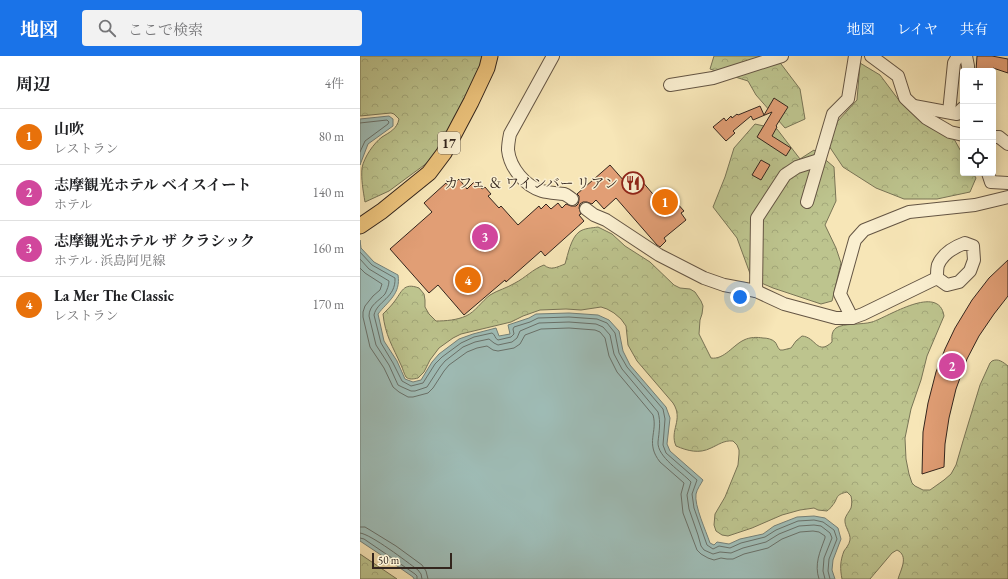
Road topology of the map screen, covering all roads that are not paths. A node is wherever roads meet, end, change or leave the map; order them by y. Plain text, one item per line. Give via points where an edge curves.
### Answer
1 (490, 56) edge
2 (553, 56) edge
3 (782, 56) edge
4 (856, 56) edge
5 (871, 56) edge
6 (958, 56) edge
7 (966, 56) edge
8 (968, 68) edge
9 (670, 85) dead end
10 (914, 106) junction
11 (960, 111) edge
12 (949, 112) junction
13 (960, 134) edge
14 (996, 137) edge
15 (1008, 144) edge
16 (819, 160) junction
17 (989, 176) edge
18 (1008, 183) edge
19 (1008, 197) edge
20 (572, 199) dead end
21 (807, 202) dead end
22 (586, 209) dead end
23 (360, 226) edge
24 (937, 278) dead end
25 (756, 291) junction
26 (852, 318) junction

1 - 23 main road, 17 via 471,102 444,153 429,173
2 - 20 street via 510,134 508,151 513,165 529,185 552,194 565,194
3 - 9 street via 713,78
4 - 16 street via 848,99 833,114
5 - 10 street via 898,76 906,98
6 - 12 street via 954,64
7 - 8 street
10 - 12 street
10 - 13 street via 926,118 950,132
11 - 12 street via 957,114
14 - 15 street
16 - 21 street
16 - 25 street via 797,167 784,175 757,218
17 - 18 street via 992,182
19 - 26 street via 975,205 909,212 864,230 855,240 840,294
22 - 25 street via 659,255 704,278
24 - 26 street
25 - 26 street via 784,304 836,318

